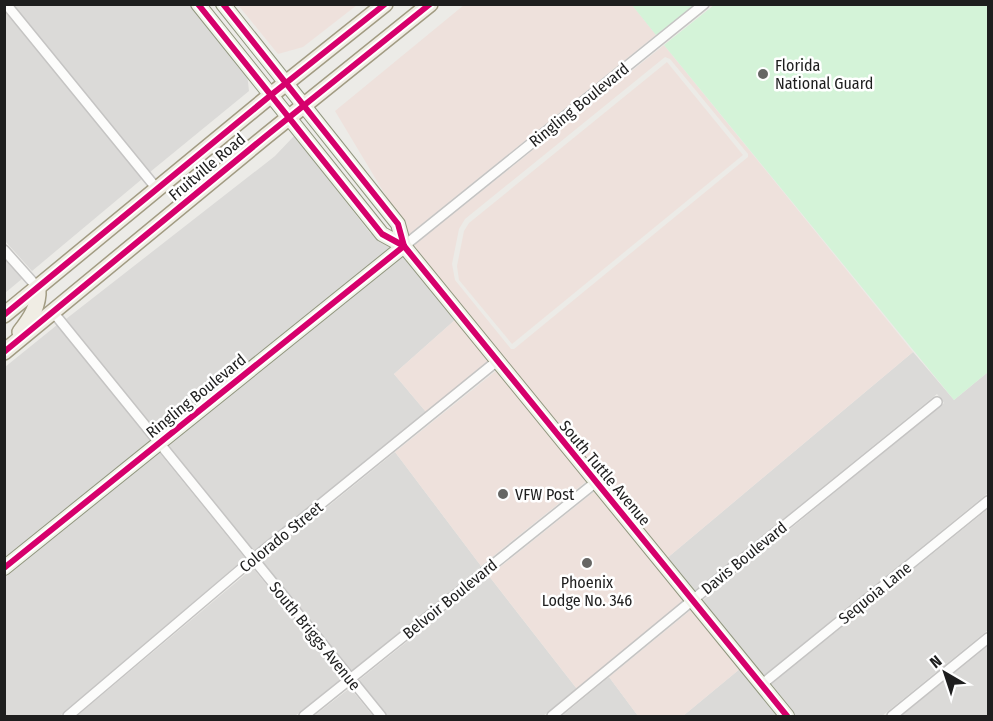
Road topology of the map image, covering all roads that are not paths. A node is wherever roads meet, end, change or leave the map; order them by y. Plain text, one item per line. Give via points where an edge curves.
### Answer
1 (6, 4) edge
2 (198, 4) edge
3 (223, 4) edge
4 (385, 4) edge
5 (430, 4) edge
6 (704, 4) edge
7 (286, 82) junction
8 (271, 95) junction
9 (305, 105) junction
10 (289, 118) junction
11 (157, 189) junction
12 (404, 246) junction
13 (4, 250) edge
14 (38, 288) junction
15 (53, 312) junction
16 (4, 315) edge
17 (6, 351) edge
18 (497, 361) junction
19 (937, 402) dead end
20 (159, 443) junction
21 (596, 482) junction
22 (988, 501) edge
23 (253, 559) junction
24 (4, 568) edge
25 (693, 600) junction
26 (988, 638) edge
27 (350, 680) junction
28 (761, 685) junction
29 (68, 717) edge
30 (304, 717) edge
31 (381, 717) edge
32 (552, 717) edge
33 (787, 717) edge
34 (892, 717) edge

1 - 11 street
2 - 8 main road
3 - 7 main road
4 - 7 main road, Fruitville Road
5 - 9 main road, Fruitville Road
6 - 12 street, Ringling Boulevard
7 - 8 main road, Fruitville Road
7 - 9 main road
8 - 10 main road
8 - 11 main road, Fruitville Road
9 - 10 main road, Fruitville Road
9 - 12 main road via 398,224
10 - 12 main road via 382,234
10 - 15 main road, Fruitville Road
11 - 14 main road, Fruitville Road
12 - 18 main road, South Tuttle Avenue
12 - 20 main road, Ringling Boulevard
13 - 14 street
14 - 16 main road, Fruitville Road
14 - 17 main road via 39,299 32,316
15 - 17 main road, Fruitville Road
15 - 20 street, South Briggs Avenue
18 - 21 main road, South Tuttle Avenue
18 - 23 street, Colorado Street
19 - 25 street, Davis Boulevard
20 - 23 street, South Briggs Avenue
20 - 24 main road, Ringling Boulevard
21 - 25 main road, South Tuttle Avenue
21 - 27 street, Belvoir Boulevard
22 - 28 street, Sequoia Lane
23 - 27 street, South Briggs Avenue
23 - 29 street, Colorado Street
25 - 28 main road, South Tuttle Avenue
25 - 32 street, Davis Boulevard
26 - 34 street
27 - 30 street, Belvoir Boulevard
27 - 31 street, South Briggs Avenue
28 - 33 main road, South Tuttle Avenue

